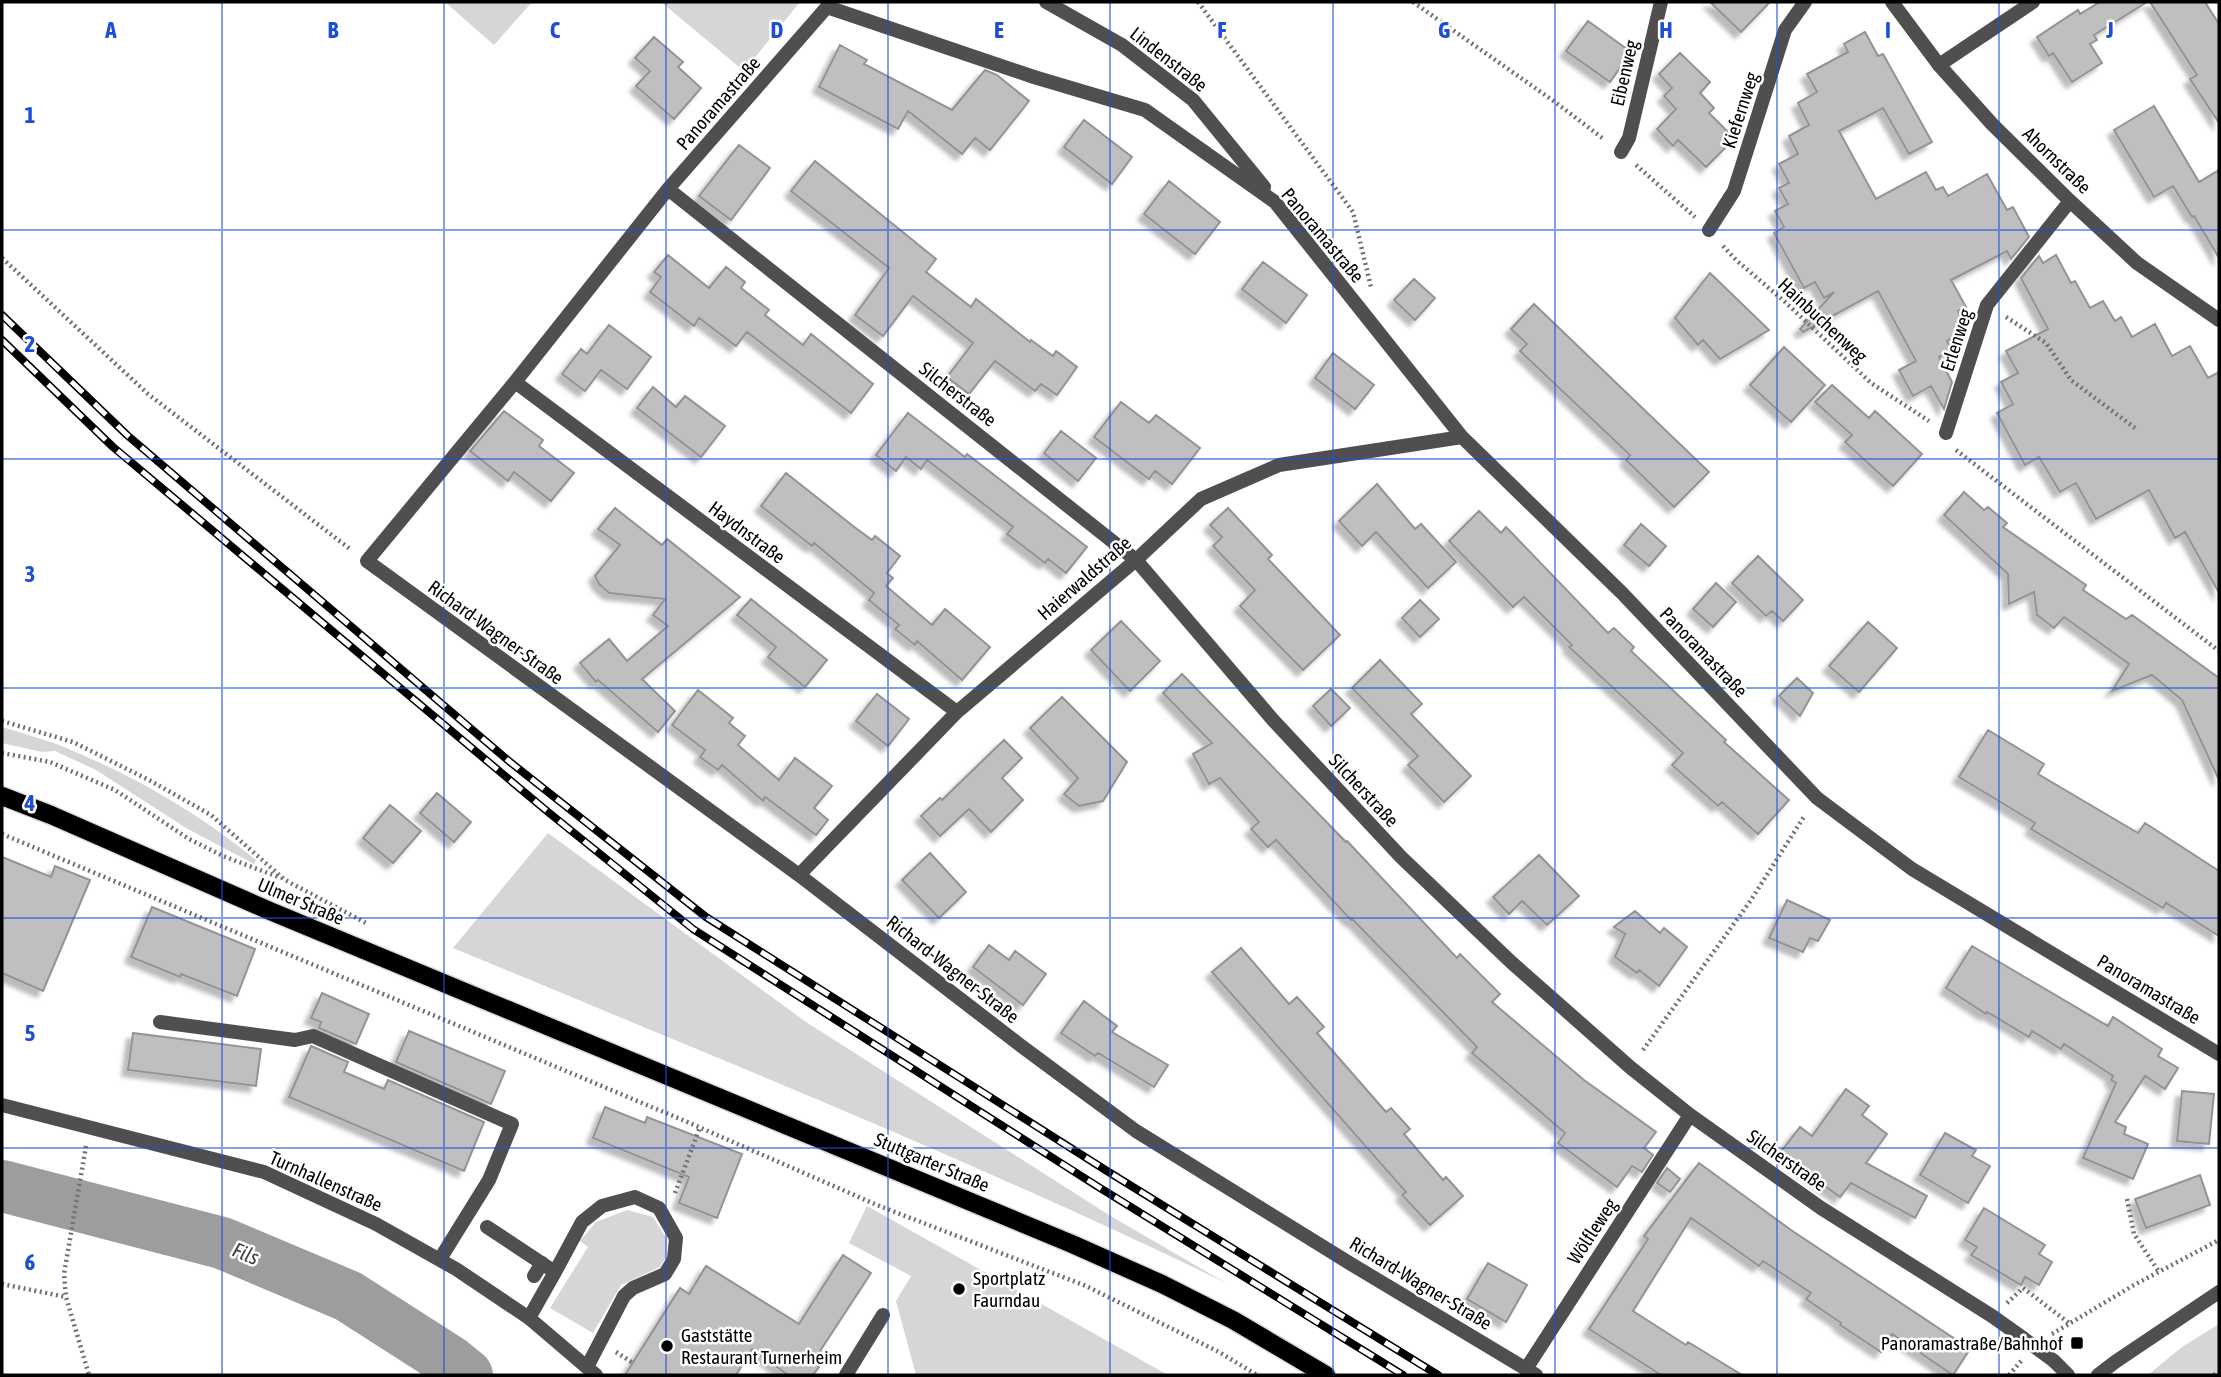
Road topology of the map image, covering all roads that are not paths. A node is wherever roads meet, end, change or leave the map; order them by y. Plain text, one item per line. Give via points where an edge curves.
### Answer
1 (1046, 2) edge
2 (1661, 2) edge
3 (1805, 2) edge
4 (1892, 2) edge
5 (2033, 2) edge
6 (1939, 65) junction
7 (1621, 152) road end
8 (668, 189) junction
9 (2070, 201) junction
10 (1275, 202) junction
11 (1709, 230) road end
12 (2219, 320) edge
13 (515, 382) junction
14 (1946, 433) road end
15 (1462, 437) junction
16 (1136, 560) junction
17 (367, 561) joint
18 (957, 712) junction
19 (2, 796) edge
20 (799, 875) junction
21 (160, 1022) dead end
22 (585, 1042) joint
23 (2219, 1054) edge
24 (2, 1105) edge
25 (1689, 1115) junction
26 (487, 1227) dead end
27 (440, 1259) junction
28 (542, 1263) junction
29 (555, 1272) junction
30 (534, 1276) dead end
31 (2219, 1292) edge
32 (883, 1315) dead end
33 (528, 1318) junction
34 (1257, 1334) junction
35 (591, 1371) edge
36 (1531, 1372) edge
37 (846, 1375) edge
38 (1300, 1375) edge
39 (1326, 1375) edge
40 (2068, 1375) edge
41 (2098, 1375) edge

1 - 10 street, Lindenstraße via 1122,45 1194,100
2 - 7 street, Eibenweg via 1629,138
3 - 11 street, Kiefernweg via 1786,30 1734,191
4 - 6 street, Ahornstraße
5 - 6 street
6 - 9 street, Ahornstraße
8 - 10 street, Panoramastraße via 827,7 1145,110
8 - 13 street, Panoramastraße
8 - 16 street, Silcherstraße
9 - 12 street, Ahornstraße via 2137,263
9 - 14 street, Erlenweg via 1987,305
10 - 15 street, Panoramastraße
13 - 17 street, Panoramastraße
13 - 18 street, Haydnstraße
15 - 16 street, Haierwaldstraße via 1279,465 1201,499
15 - 23 street, Panoramastraße via 1622,593 1817,797 1912,869
16 - 18 street, Haierwaldstraße
16 - 25 street, Silcherstraße via 1272,720 1401,857 1511,962
17 - 20 street, Richard-Wagner-Straße
18 - 20 street, Haierwaldstraße
19 - 22 main road, Ulmer Straße
20 - 36 street, Richard-Wagner-Straße via 1136,1131
21 - 27 street via 295,1040 313,1036 512,1124 489,1180
22 - 34 main road, Stuttgarter Straße via 1083,1248
24 - 27 street, Turnhallenstraße via 264,1172
25 - 36 street, Wölfleweg
25 - 40 street, Silcherstraße, bridge via 1821,1208 1992,1316
26 - 28 street
27 - 33 street, Turnhallenstraße
28 - 29 street
28 - 30 street
29 - 33 street
29 - 35 street via 582,1222 602,1206 635,1197 659,1208 676,1238 674,1259 665,1274 624,1296
31 - 41 street
32 - 37 street
33 - 35 street, Turnhallenstraße
34 - 38 main road, Stuttgarter Straße
34 - 39 main road, Stuttgarter Straße

